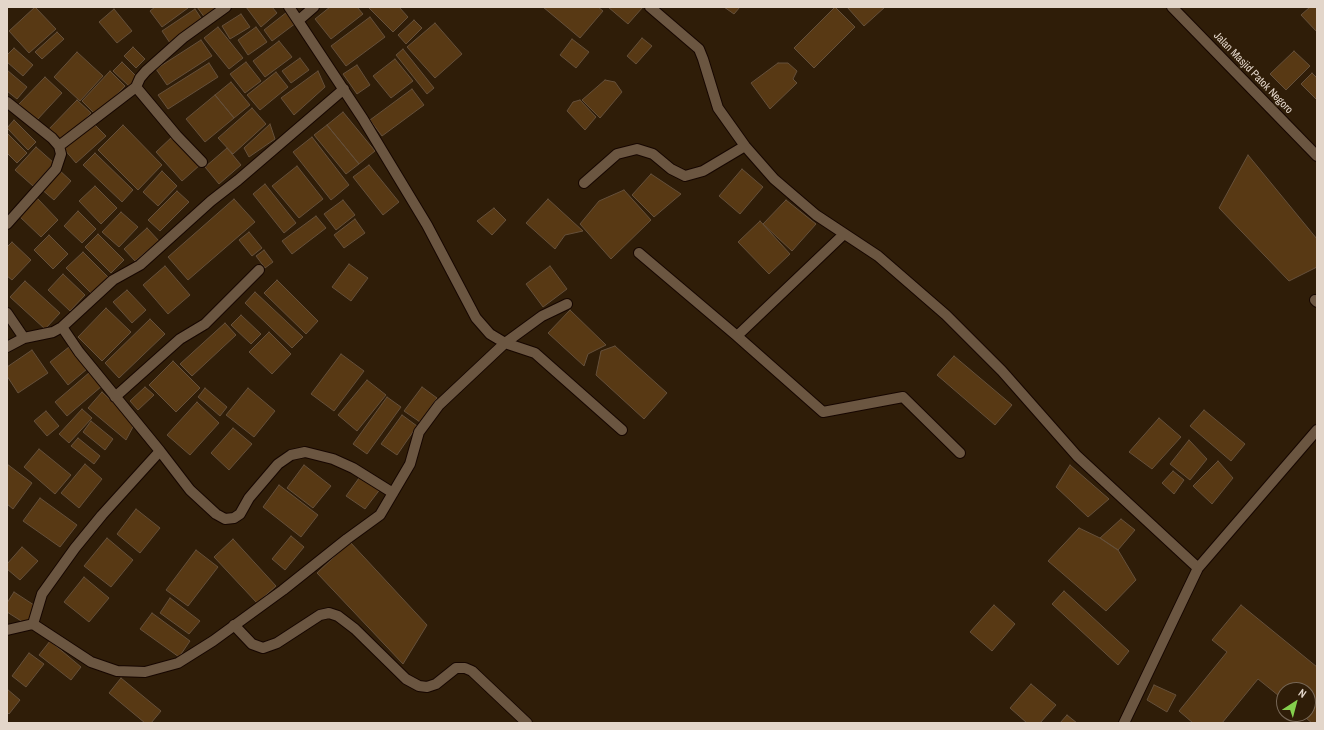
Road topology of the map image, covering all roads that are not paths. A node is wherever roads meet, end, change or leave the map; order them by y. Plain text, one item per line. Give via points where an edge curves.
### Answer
1 (226, 7) edge
2 (289, 7) edge
3 (314, 7) edge
4 (650, 7) edge
5 (1172, 7) edge
6 (299, 20) junction
7 (136, 87) junction
8 (344, 89) junction
9 (7, 102) edge
10 (59, 146) junction
11 (745, 146) junction
12 (1317, 156) edge
13 (202, 162) dead end
14 (584, 183) dead end
15 (7, 224) edge
16 (844, 234) junction
17 (640, 253) dead end
18 (259, 270) dead end
19 (567, 304) dead end
20 (7, 313) edge
21 (62, 327) junction
22 (737, 336) junction
23 (24, 338) junction
24 (505, 343) junction
25 (7, 347) edge
26 (115, 397) junction
27 (622, 430) dead end
28 (1317, 430) edge
29 (160, 451) junction
30 (960, 452) dead end
31 (393, 493) junction
32 (1198, 568) junction
33 (33, 624) junction
34 (234, 625) junction
35 (7, 630) edge
36 (527, 723) edge
37 (1124, 723) edge

1 - 7 street via 183,38 146,71
2 - 6 street
3 - 6 street
4 - 11 street via 698,49 718,108
5 - 12 street, Jalan Masjid Patok Negoro
6 - 8 street
7 - 10 street
7 - 13 street
8 - 21 street via 211,201 140,265 113,280
8 - 24 street via 426,225 476,318 490,334
9 - 10 street
10 - 15 street via 61,154 56,169
11 - 14 street via 703,172 685,176 671,169 653,154 637,149 617,154
11 - 16 street via 774,179 816,215
16 - 22 street
16 - 32 street via 878,256 946,315 1002,371 1077,456
17 - 22 street
18 - 26 street via 205,324 180,339
19 - 24 street via 542,316
20 - 23 street
21 - 23 street via 53,332
21 - 26 street
22 - 30 street via 823,412 903,397
23 - 25 street
24 - 27 street via 535,353
24 - 31 street via 439,405 419,432 410,464
26 - 29 street
28 - 32 street
29 - 31 street via 190,490 225,519 240,514 249,498 278,464 291,455 305,452 333,459 354,468
29 - 33 street via 75,548 42,594
31 - 34 street via 380,515
32 - 37 street
33 - 34 street via 91,662 117,671 145,672 178,663
33 - 35 street
34 - 36 street via 252,644 263,648 277,643 320,615 329,613 338,616 355,629 406,679 427,687 436,684 456,668 465,668 472,671

